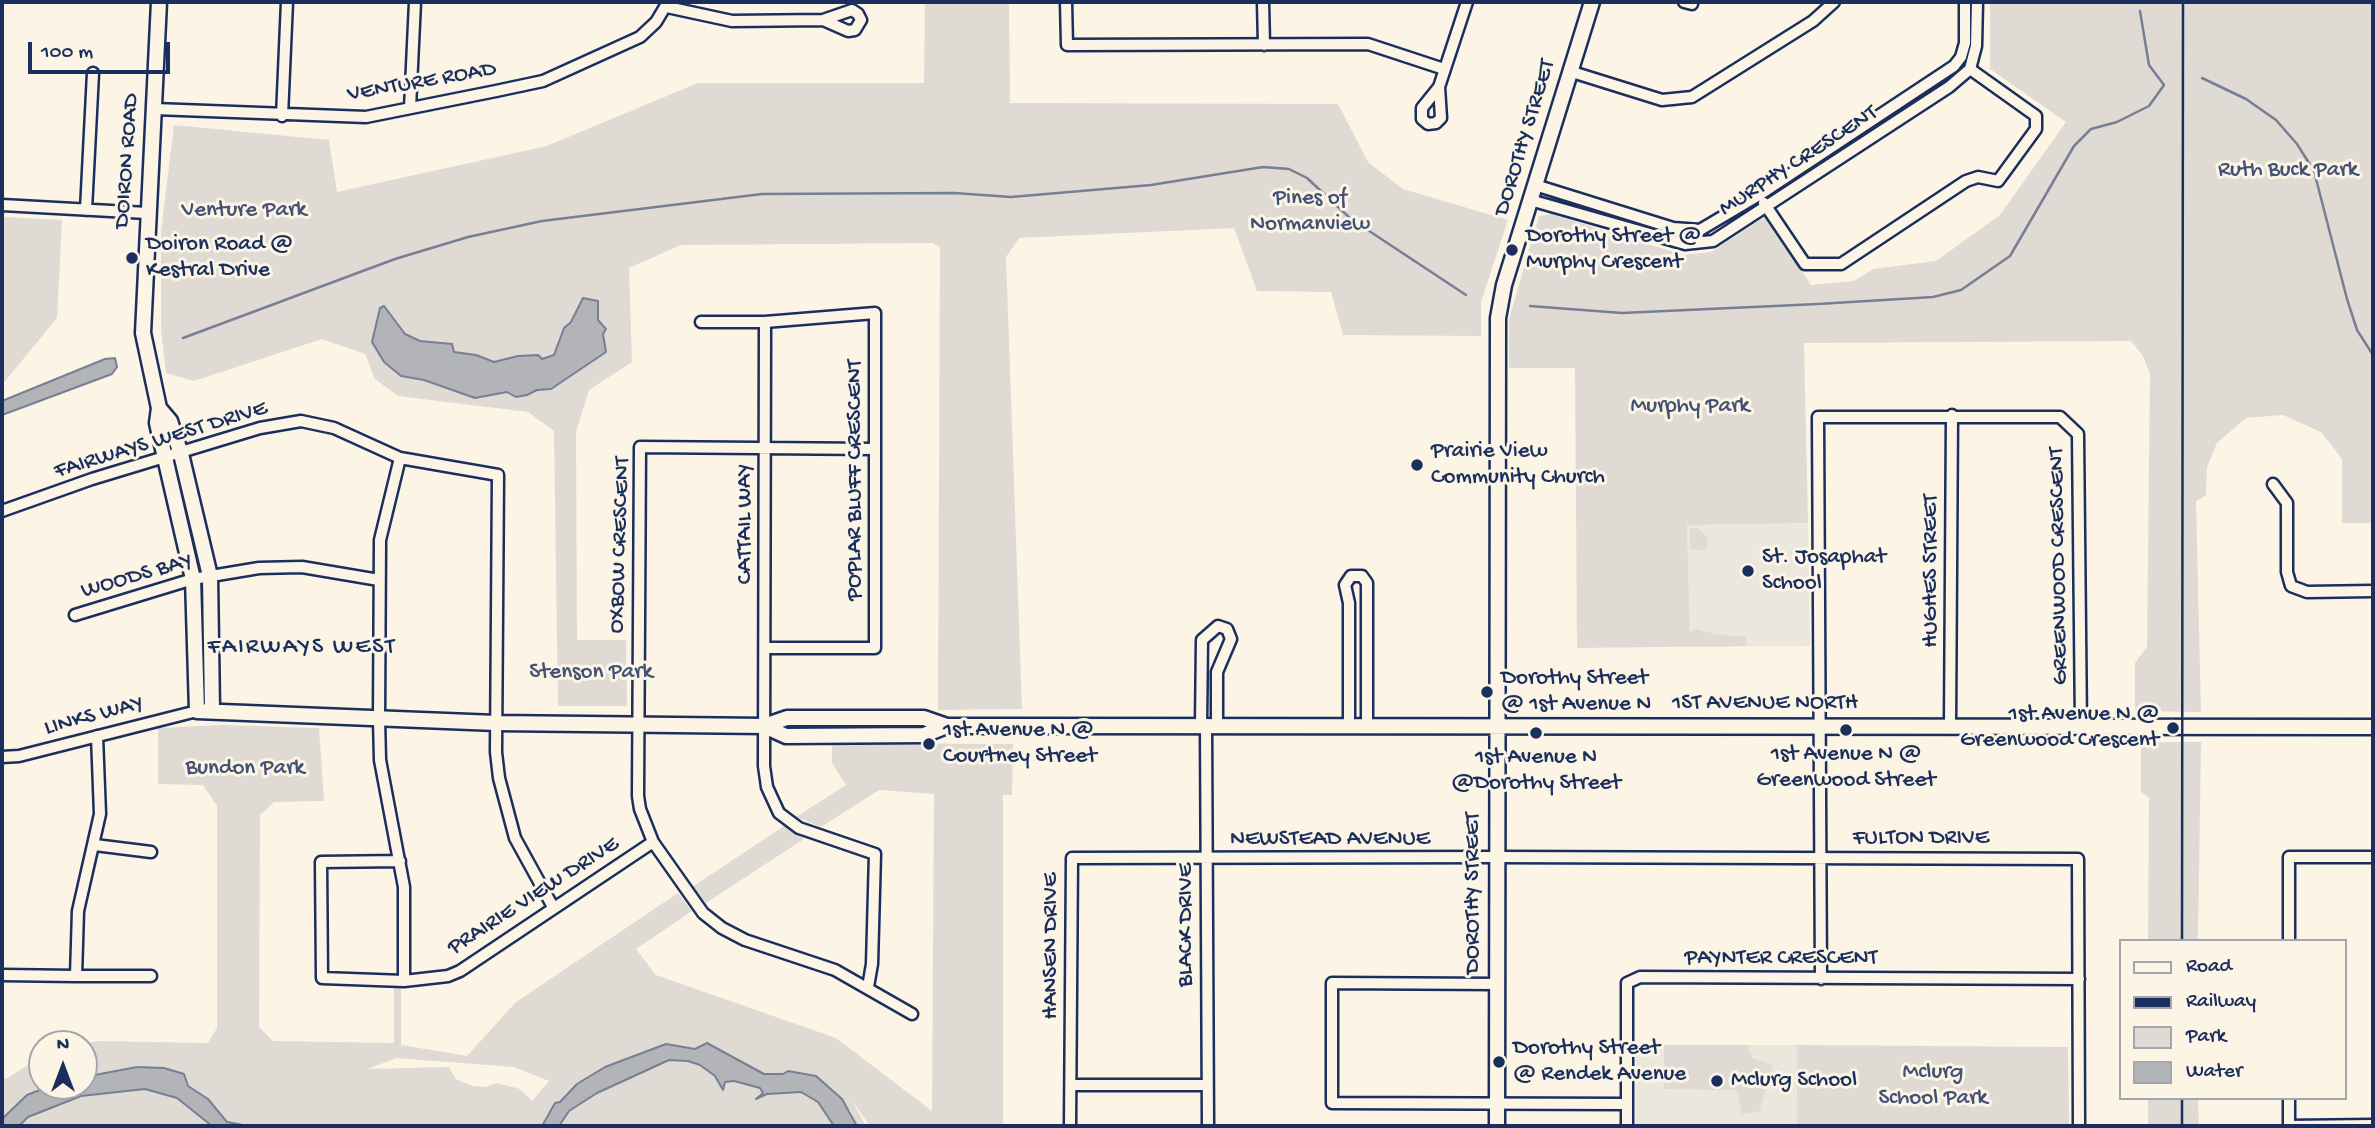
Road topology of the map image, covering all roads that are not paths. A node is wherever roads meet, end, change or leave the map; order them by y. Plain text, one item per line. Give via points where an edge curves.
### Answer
1 (159, 2) edge
2 (287, 2) edge
3 (415, 2) edge
4 (1066, 2) edge
5 (1263, 2) edge
6 (1467, 2) edge
7 (1591, 2) edge
8 (1835, 2) edge
9 (1965, 2) edge
10 (1977, 2) edge
11 (667, 5) edge
12 (823, 20) dead end
13 (1264, 45) junction
14 (1444, 69) junction
15 (1970, 69) junction
16 (1569, 71) junction
17 (93, 73) dead end
18 (1439, 87) dead end
19 (410, 108) junction
20 (155, 109) junction
21 (282, 116) junction
22 (1533, 192) junction
23 (1759, 195) junction
24 (2, 205) edge
25 (1766, 206) junction
26 (86, 210) junction
27 (147, 213) junction
28 (765, 322) junction
29 (701, 323) dead end
30 (1952, 415) junction
31 (765, 449) junction
32 (875, 449) junction
33 (174, 456) junction
34 (400, 458) junction
35 (2273, 484) dead end
36 (2, 511) edge
37 (210, 576) junction
38 (193, 579) junction
39 (379, 580) junction
40 (2373, 591) edge
41 (75, 615) dead end
42 (765, 648) junction
43 (212, 710) junction
44 (197, 711) junction
45 (379, 719) junction
46 (496, 723) junction
47 (637, 723) junction
48 (1208, 724) junction
49 (1349, 725) junction
50 (1367, 725) junction
51 (764, 726) junction
52 (1950, 726) junction
53 (1497, 727) junction
54 (1820, 727) junction
55 (2081, 727) junction
56 (2373, 727) edge
57 (97, 736) junction
58 (2, 757) edge
59 (653, 842) junction
60 (95, 845) junction
61 (151, 852) dead end
62 (2373, 857) edge
63 (1497, 858) junction
64 (1820, 858) junction
65 (1205, 859) junction
66 (400, 861) junction
67 (552, 907) junction
68 (2289, 939) edge
69 (2, 975) edge
70 (76, 976) junction
71 (151, 976) dead end
72 (1821, 979) junction
73 (2079, 979) junction
74 (404, 981) junction
75 (1497, 984) junction
76 (868, 987) junction
77 (912, 1014) dead end
78 (1071, 1085) junction
79 (1206, 1085) junction
80 (2289, 1100) edge
81 (1497, 1104) junction
82 (1627, 1104) junction
83 (2373, 1125) edge
84 (1070, 1126) edge
85 (1208, 1126) edge
86 (1497, 1126) edge
87 (1626, 1126) edge
88 (2079, 1126) edge
89 (2289, 1126) edge

1 - 20 street, DOIRON ROAD
2 - 21 street
3 - 19 street
4 - 13 street via 1067,45
5 - 13 street
6 - 14 street
7 - 16 street, DOROTHY STREET
8 - 16 street via 1813,21 1692,97 1662,100
9 - 23 street, MURPHY CRESCENT via 1965,43 1954,66
10 - 15 street via 1976,46
11 - 12 street via 732,21
11 - 19 street, VENTURE ROAD via 640,37 543,81
13 - 14 street via 1368,44
14 - 18 street
15 - 25 street, MURPHY CRESCENT via 1949,88
15 - 25 street via 2036,116 2036,128 1998,181 1978,177 1966,181 1841,264 1805,264
16 - 22 street, DOROTHY STREET
17 - 26 street
19 - 21 street, VENTURE ROAD via 366,117
20 - 21 street, VENTURE ROAD
20 - 27 street, DOIRON ROAD
22 - 23 street, MURPHY CRESCENT via 1688,231 1700,230
22 - 25 street, MURPHY CRESCENT via 1685,244 1713,241
22 - 53 street, DOROTHY STREET via 1504,285 1497,328
23 - 25 street
24 - 26 street
26 - 27 street
27 - 33 street, DOIRON ROAD via 143,333 159,408 157,423
28 - 29 street
28 - 31 street, CATTAIL WAY
28 - 32 street, POPLAR BLUFF CRESCENT via 875,313
30 - 52 street, HUGHES STREET
30 - 54 street, GREENWOOD CRESCENT via 1818,417
30 - 55 street, GREENWOOD CRESCENT via 2060,417 2078,434
31 - 32 street
31 - 42 street, CATTAIL WAY
31 - 47 street, OXBOW CRESCENT via 640,447
32 - 42 street, POPLAR BLUFF CRESCENT via 875,648
33 - 34 street, FAIRWAYS WEST DRIVE via 260,428 301,421 334,428
33 - 36 street, FAIRWAYS WEST DRIVE
33 - 37 street
33 - 38 street
34 - 39 street via 380,540
34 - 46 street, FAIRWAYS WEST DRIVE via 498,475
35 - 40 street via 2287,503 2291,586 2307,592
37 - 38 street, WOODS BAY
37 - 39 street, WOODS BAY via 302,567
37 - 43 street
38 - 41 street, WOODS BAY
38 - 44 street
39 - 45 street
42 - 51 street, CATTAIL WAY
43 - 44 street, 1ST AVENUE NORTH
43 - 45 street, 1ST AVENUE NORTH
44 - 57 street, LINKS WAY
45 - 46 street, 1ST AVENUE NORTH
45 - 66 street via 384,785
46 - 47 street, 1ST AVENUE NORTH
46 - 67 street via 504,806 515,838
47 - 51 street, 1ST AVENUE NORTH
47 - 59 street via 638,796
48 - 48 street via 1217,672 1231,639 1227,629 1218,626 1202,640
48 - 49 street, 1ST AVENUE NORTH
48 - 51 street, 1ST AVENUE NORTH via 947,726 925,718 787,718
48 - 65 street, BLACK DRIVE
49 - 50 street, 1ST AVENUE NORTH
49 - 50 street via 1345,585 1351,576 1362,576 1367,583
50 - 53 street, 1ST AVENUE NORTH
51 - 76 street, CATTAIL WAY via 767,788 779,813 821,838 875,854
52 - 54 street, 1ST AVENUE NORTH
52 - 55 street, 1ST AVENUE NORTH
53 - 54 street, 1ST AVENUE NORTH
53 - 63 street, DOROTHY STREET
54 - 64 street
55 - 56 street, 1ST AVENUE NORTH
57 - 58 street, LINKS WAY
57 - 60 street via 101,780
59 - 67 street, PRAIRIE VIEW DRIVE
59 - 76 street via 697,906 722,928
60 - 61 street
60 - 70 street via 78,911
62 - 68 street via 2289,857
63 - 64 street, FULTON DRIVE
63 - 65 street, NEWSTEAD AVENUE
63 - 75 street, DOROTHY STREET
64 - 72 street
64 - 73 street, FULTON DRIVE via 2078,859
65 - 78 street, HANSEN DRIVE via 1072,858
65 - 79 street, BLACK DRIVE
66 - 74 street
66 - 74 street, PRAIRIE VIEW DRIVE via 321,862 322,978
67 - 74 street, PRAIRIE VIEW DRIVE via 460,971
69 - 70 street
70 - 71 street
72 - 73 street, PAYNTER CRESCENT
72 - 82 street, PAYNTER CRESCENT via 1640,977 1628,983
73 - 88 street, FULTON DRIVE
75 - 81 street, DOROTHY STREET
75 - 81 street via 1332,983 1332,1103
76 - 77 street
78 - 79 street
78 - 84 street, HANSEN DRIVE
79 - 85 street, BLACK DRIVE
80 - 89 street
81 - 82 street
81 - 86 street, DOROTHY STREET
82 - 87 street, PAYNTER CRESCENT
83 - 89 street

